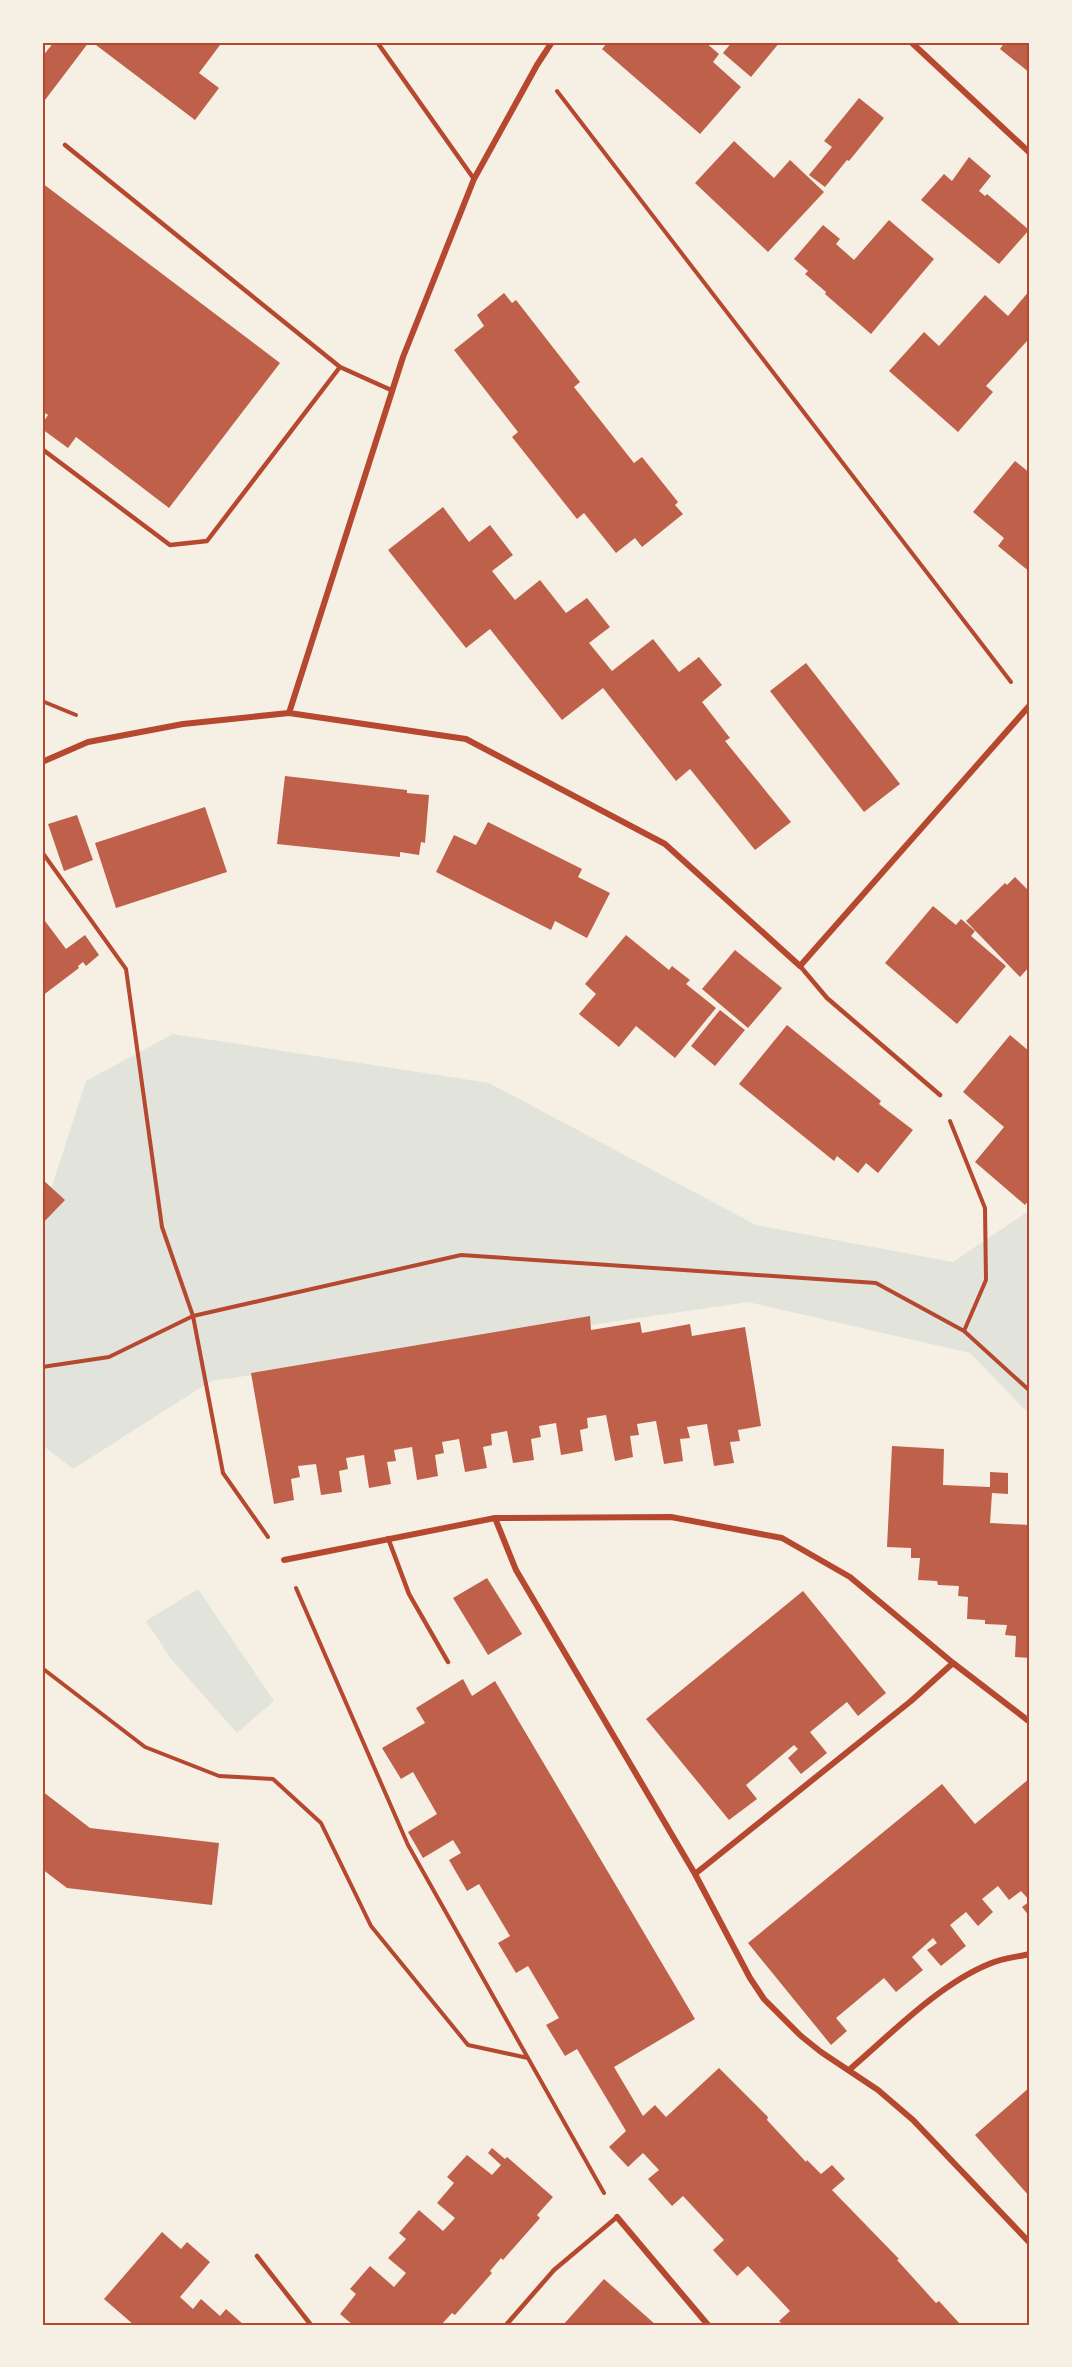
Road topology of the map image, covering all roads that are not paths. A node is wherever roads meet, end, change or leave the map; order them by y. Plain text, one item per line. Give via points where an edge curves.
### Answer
1 (377, 42) edge
2 (552, 42) edge
3 (911, 42) edge
4 (65, 145) dead end
5 (1030, 153) edge
6 (474, 179) junction
7 (340, 367) junction
8 (391, 390) junction
9 (42, 449) edge
10 (1030, 705) edge
11 (289, 712) junction
12 (42, 762) edge
13 (800, 966) junction
14 (940, 1095) road end
15 (495, 1518) junction
16 (388, 1538) junction
17 (284, 1560) road end
18 (448, 1662) dead end
19 (953, 1663) junction
20 (1030, 1722) edge
21 (695, 1874) junction
22 (1030, 1954) edge
23 (849, 2070) junction
24 (617, 2217) joint
25 (1030, 2243) edge
26 (257, 2256) dead end
27 (311, 2325) edge
28 (506, 2325) edge
29 (708, 2325) edge

1 - 6 lane
2 - 6 street
3 - 5 street
4 - 7 lane
6 - 8 street
7 - 8 lane
7 - 9 lane via 207,541 170,545
8 - 11 street
10 - 13 street
11 - 12 street via 183,724 88,742
11 - 13 street via 466,739 665,844
13 - 14 lane via 827,998
15 - 16 street
15 - 19 street via 671,1517 782,1538 850,1577
15 - 21 street via 516,1570
16 - 17 street
16 - 18 lane via 409,1594
19 - 20 street
19 - 21 street
21 - 23 street via 764,1999 801,2036
22 - 23 street via 992,1962 966,1974
23 - 25 street via 913,2120
24 - 28 lane via 554,2270
24 - 29 street
26 - 27 lane

